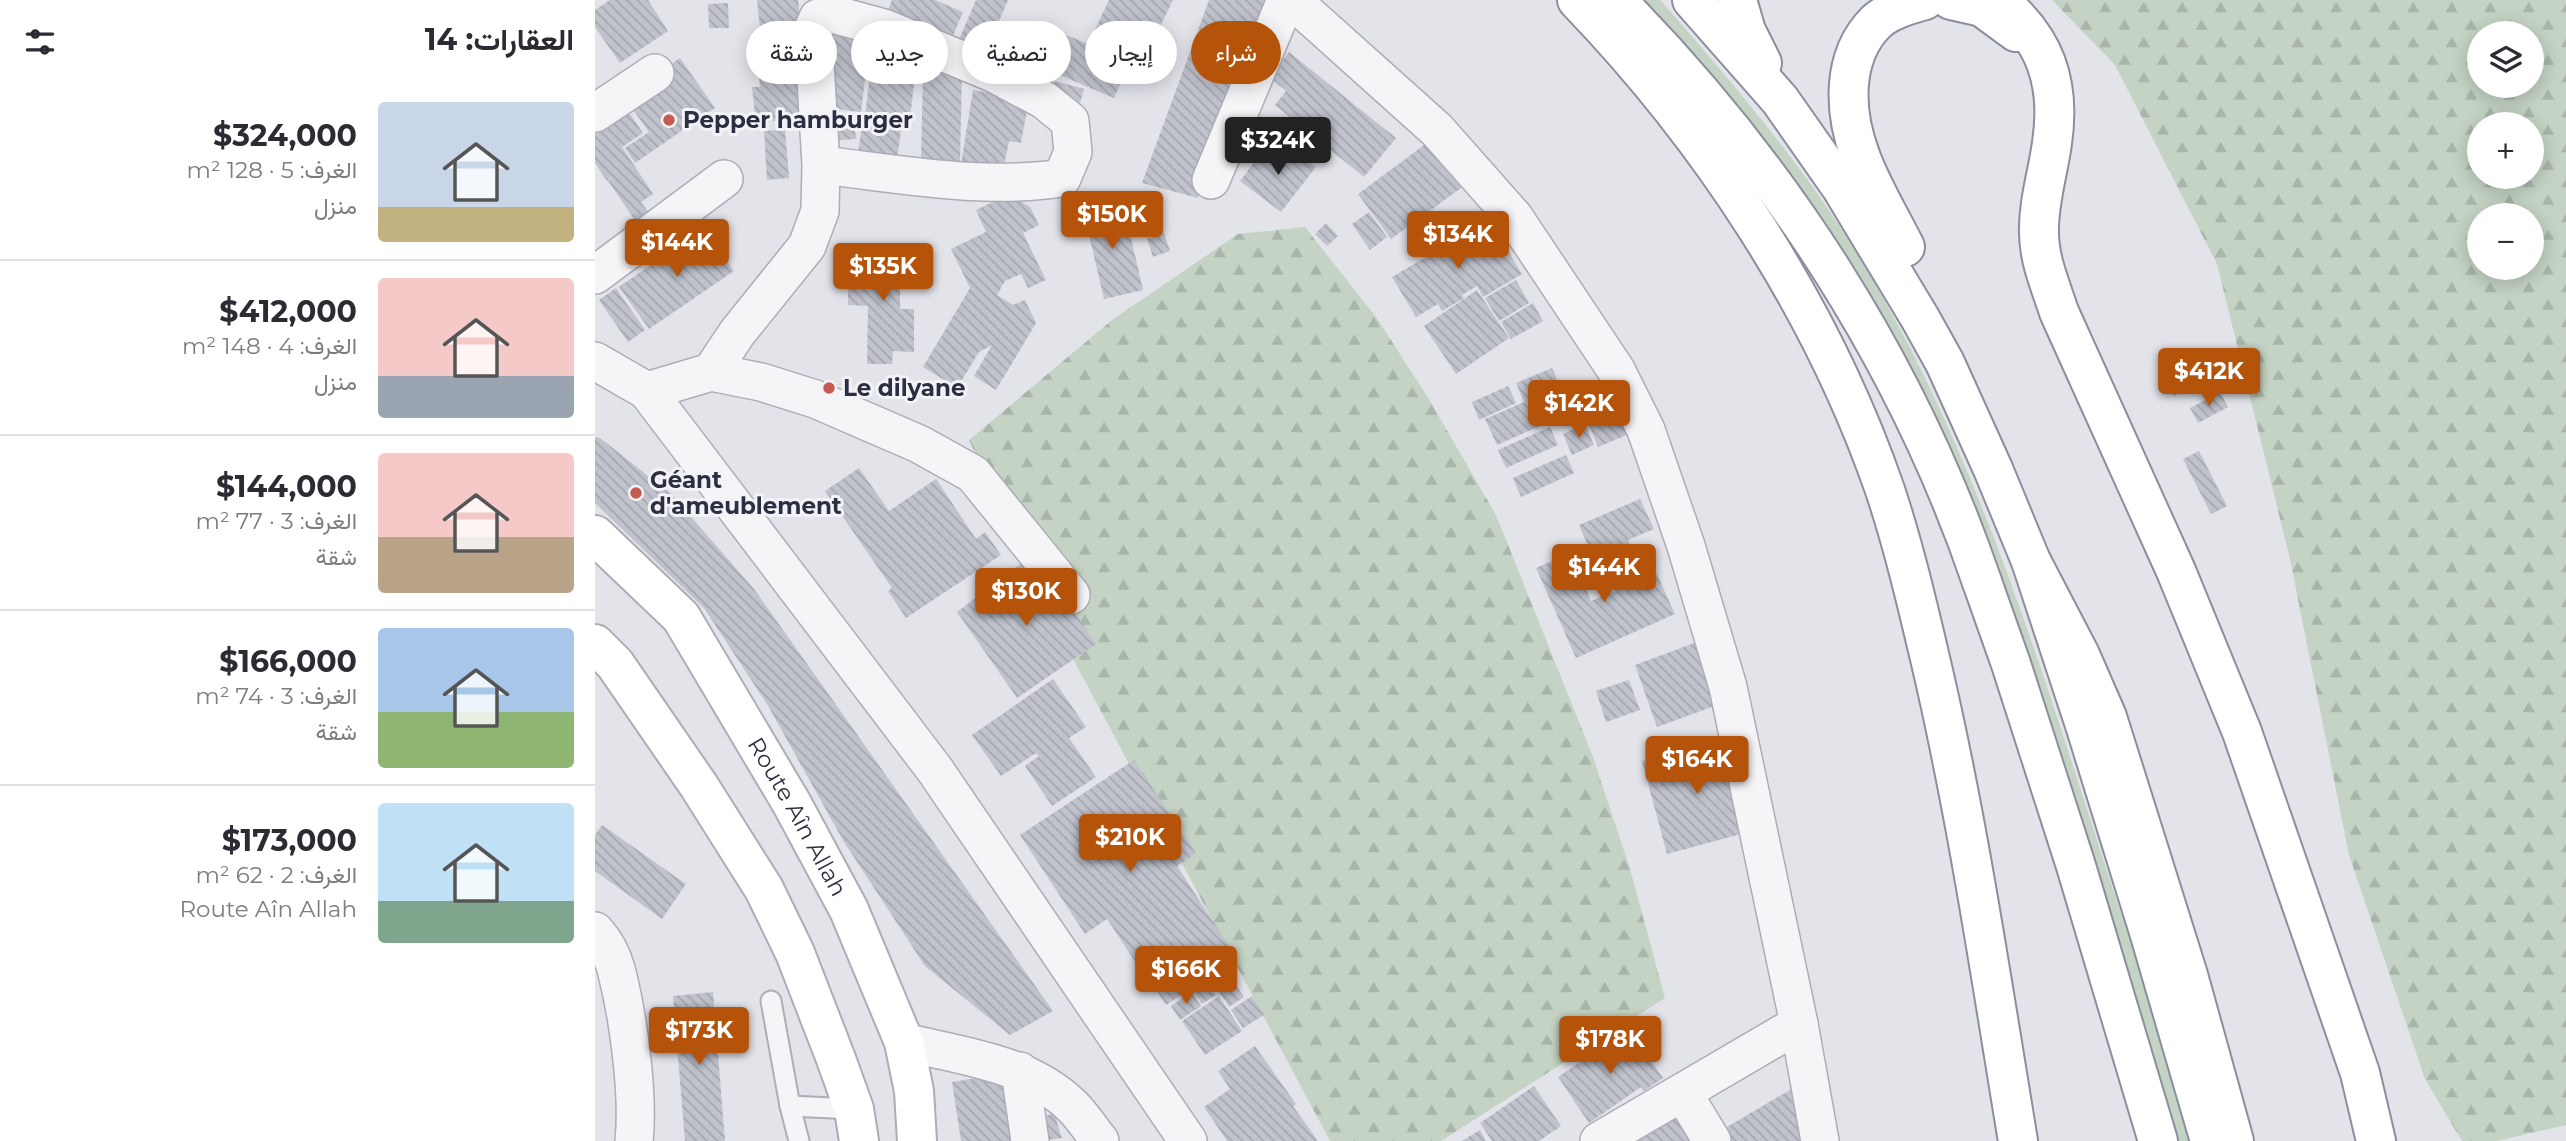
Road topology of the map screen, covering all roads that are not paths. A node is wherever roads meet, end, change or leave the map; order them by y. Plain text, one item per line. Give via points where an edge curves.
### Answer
1 (1286, 0) edge
2 (1292, 0) edge
3 (1577, 0) edge
4 (1616, 0) edge
5 (1692, 0) edge
6 (1737, 0) edge
7 (1925, 0) edge
8 (1951, 0) edge
9 (1998, 0) edge
10 (2050, 72) junction
11 (655, 73) dead end
12 (1780, 100) junction
13 (595, 113) edge
14 (821, 166) junction
15 (724, 179) dead end
16 (1211, 180) dead end
17 (595, 275) edge
18 (595, 361) edge
19 (711, 372) junction
20 (647, 391) junction
21 (1965, 406) junction
22 (595, 535) edge
23 (2031, 561) junction
24 (1982, 582) junction
25 (1071, 594) dead end
26 (595, 644) edge
27 (595, 931) edge
28 (771, 1002) dead end
29 (1799, 1024) junction
30 (904, 1042) junction
31 (1020, 1071) junction
32 (2360, 1073) junction
33 (1683, 1093) junction
34 (790, 1106) junction
35 (856, 1125) edge
36 (634, 1141) edge
37 (799, 1141) edge
38 (918, 1141) edge
39 (1030, 1141) edge
40 (1100, 1141) edge
41 (1188, 1141) edge
42 (1599, 1141) edge
43 (1712, 1141) edge
44 (1820, 1141) edge
45 (2018, 1141) edge
46 (2136, 1141) edge
47 (2158, 1141) edge
48 (2210, 1141) edge
49 (2234, 1141) edge
50 (2375, 1141) edge
51 (2406, 1141) edge

1 - 16 street
2 - 29 street via 1437,130 1514,217 1616,370 1646,430 1673,550 1728,687
3 - 45 main road via 1669,106 1748,216 1825,349 1884,488 1945,723
4 - 24 main road via 1725,120 1834,271 1922,432
5 - 12 main road
6 - 12 main road via 1746,31
7 - 21 main road via 1899,8 1877,22 1857,49 1847,83 1850,119 1860,155 1924,286
8 - 10 main road via 1982,7 2003,21 2024,38
9 - 10 main road via 2040,46
10 - 32 main road via 2055,105 2039,234 2045,268 2059,312 2207,643 2273,817
11 - 13 street
12 - 21 main road via 1891,266
14 - 14 street via 990,183 1036,182 1062,177 1073,152 1070,121 1044,100 993,73 884,28 832,14 818,18 813,29
14 - 19 street via 820,211 807,246
15 - 17 street
18 - 20 street
19 - 20 street
19 - 25 street via 815,399 919,443 973,474
20 - 41 street via 935,770
21 - 23 main road
22 - 30 main road, Route Aîn Allah via 681,617 849,910
23 - 48 main road
23 - 49 main road via 2081,655 2107,717
24 - 46 main road via 2005,708
24 - 47 main road via 2076,866
26 - 35 main road via 615,664 764,889 795,953
27 - 36 street via 615,967 632,1064
28 - 34 lane
29 - 33 street
29 - 44 street
30 - 31 street
30 - 38 main road, Route Aîn Allah
31 - 39 street
31 - 40 street via 1073,1107
32 - 50 main road
32 - 51 main road via 2376,1106
33 - 42 street
33 - 43 street
34 - 35 lane
34 - 37 lane

